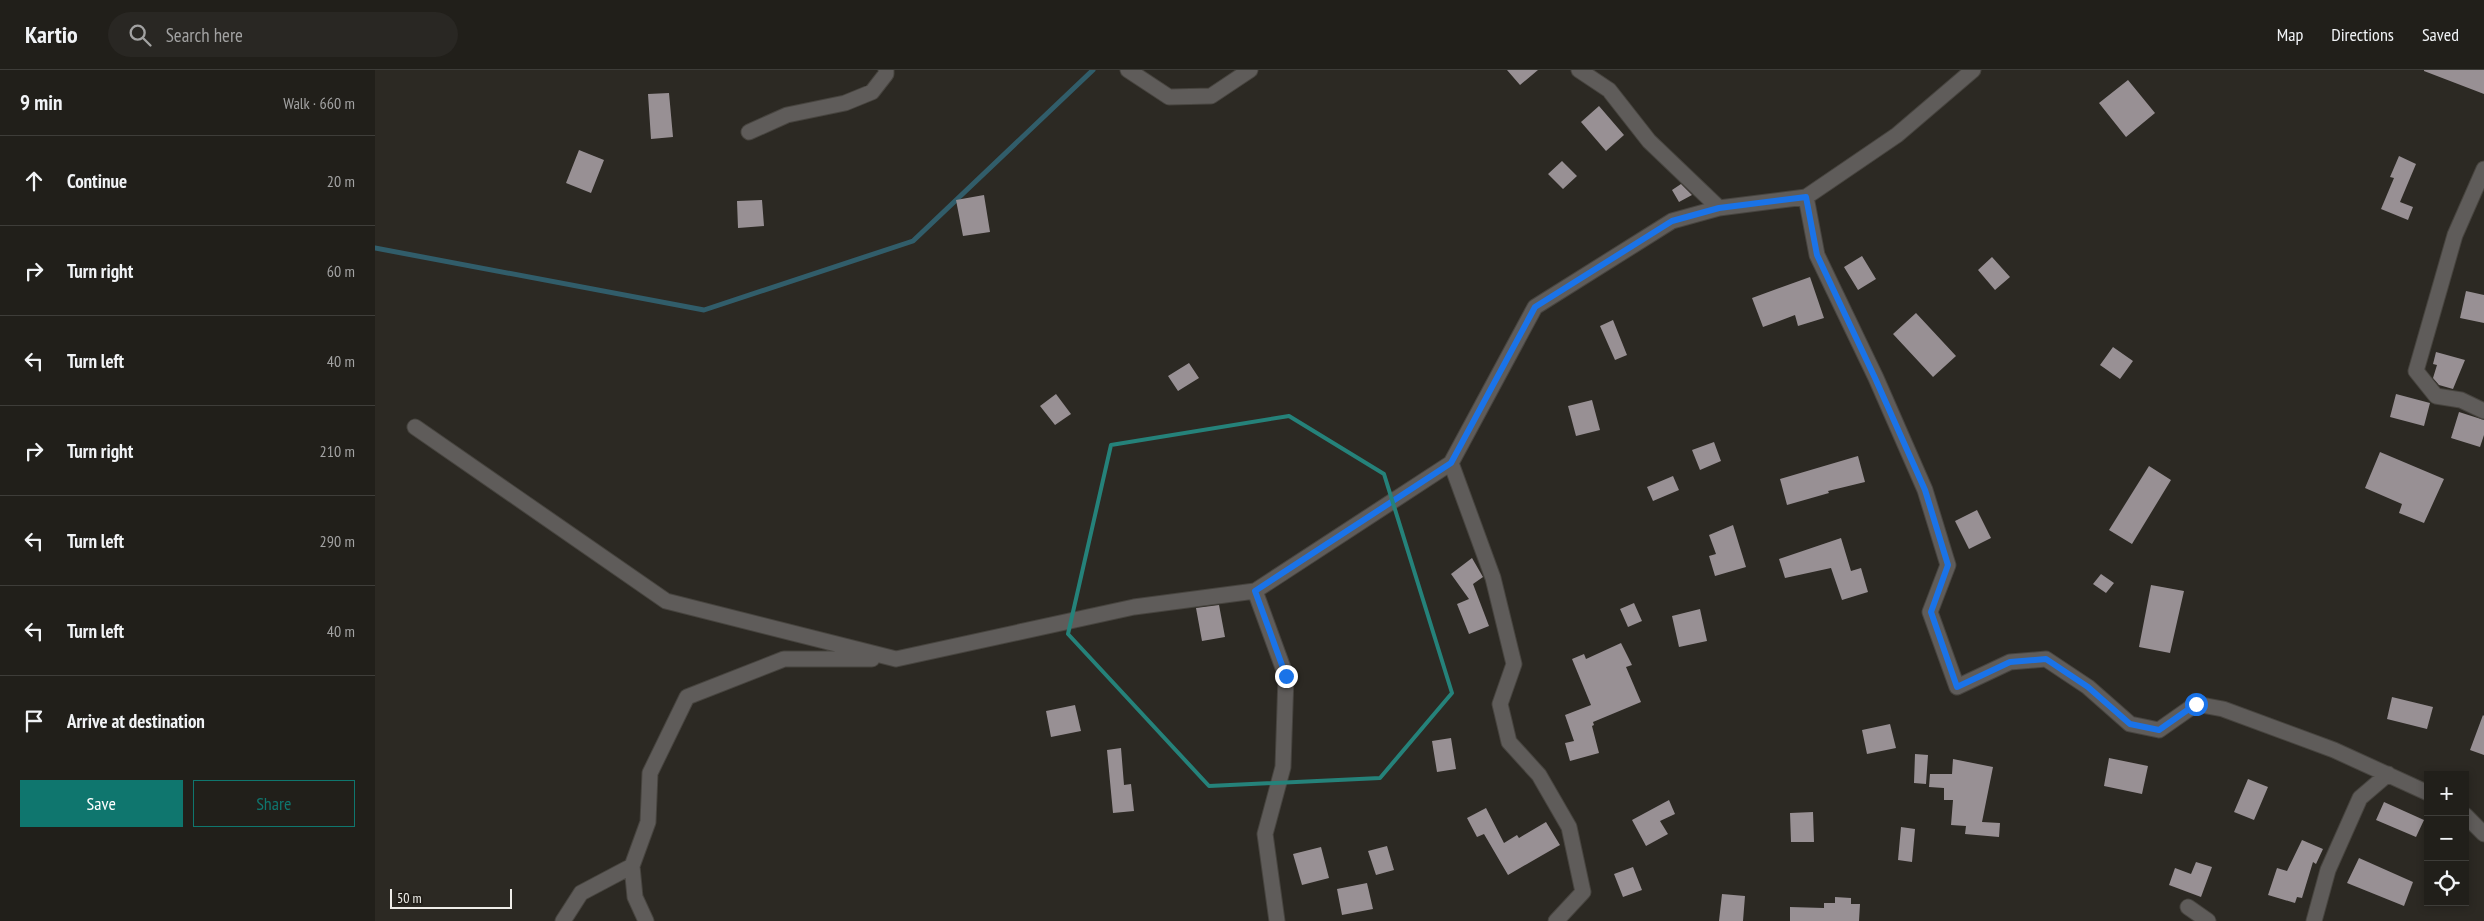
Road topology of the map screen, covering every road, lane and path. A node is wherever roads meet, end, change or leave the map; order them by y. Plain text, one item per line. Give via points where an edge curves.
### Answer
1 (886, 70) edge
2 (1127, 70) edge
3 (1250, 70) edge
4 (1579, 70) edge
5 (1973, 70) edge
6 (749, 132) dead end
7 (2484, 169) edge
8 (1806, 197) junction
9 (1719, 208) junction
10 (2484, 411) edge
11 (415, 427) dead end
12 (1451, 463) junction
13 (1255, 591) junction
14 (896, 659) junction
15 (2388, 774) junction
16 (2424, 790) edge
17 (2466, 816) edge
18 (2484, 834) edge
19 (632, 866) junction
20 (2188, 907) dead end
21 (563, 921) edge
22 (647, 921) edge
23 (1277, 921) edge
24 (1556, 921) edge
25 (2208, 921) edge
26 (2314, 921) edge

1 - 6 street via 872,92 845,103 787,115
2 - 3 street via 1169,97 1211,96
4 - 9 street via 1609,90 1649,141
5 - 8 street via 1897,135
7 - 10 street via 2455,235 2416,371 2436,396 2461,400
8 - 9 street
8 - 15 street via 1817,255 1925,490 1948,565 1931,612 1957,687 2010,662 2046,659 2088,687 2130,724 2159,730 2196,704 2223,709 2334,750
9 - 12 street via 1672,221 1535,307
11 - 14 street via 667,601
12 - 13 street
12 - 24 street via 1493,578 1514,664 1500,704 1509,742 1539,775 1569,827 1583,892
13 - 14 street via 1135,607
13 - 23 street via 1286,676 1283,767 1265,834
14 - 19 street via 784,659 687,697 651,773 648,822
15 - 16 street
15 - 26 street via 2360,798 2328,870
17 - 18 street
19 - 21 street via 581,893
19 - 22 street via 635,897
20 - 25 street

